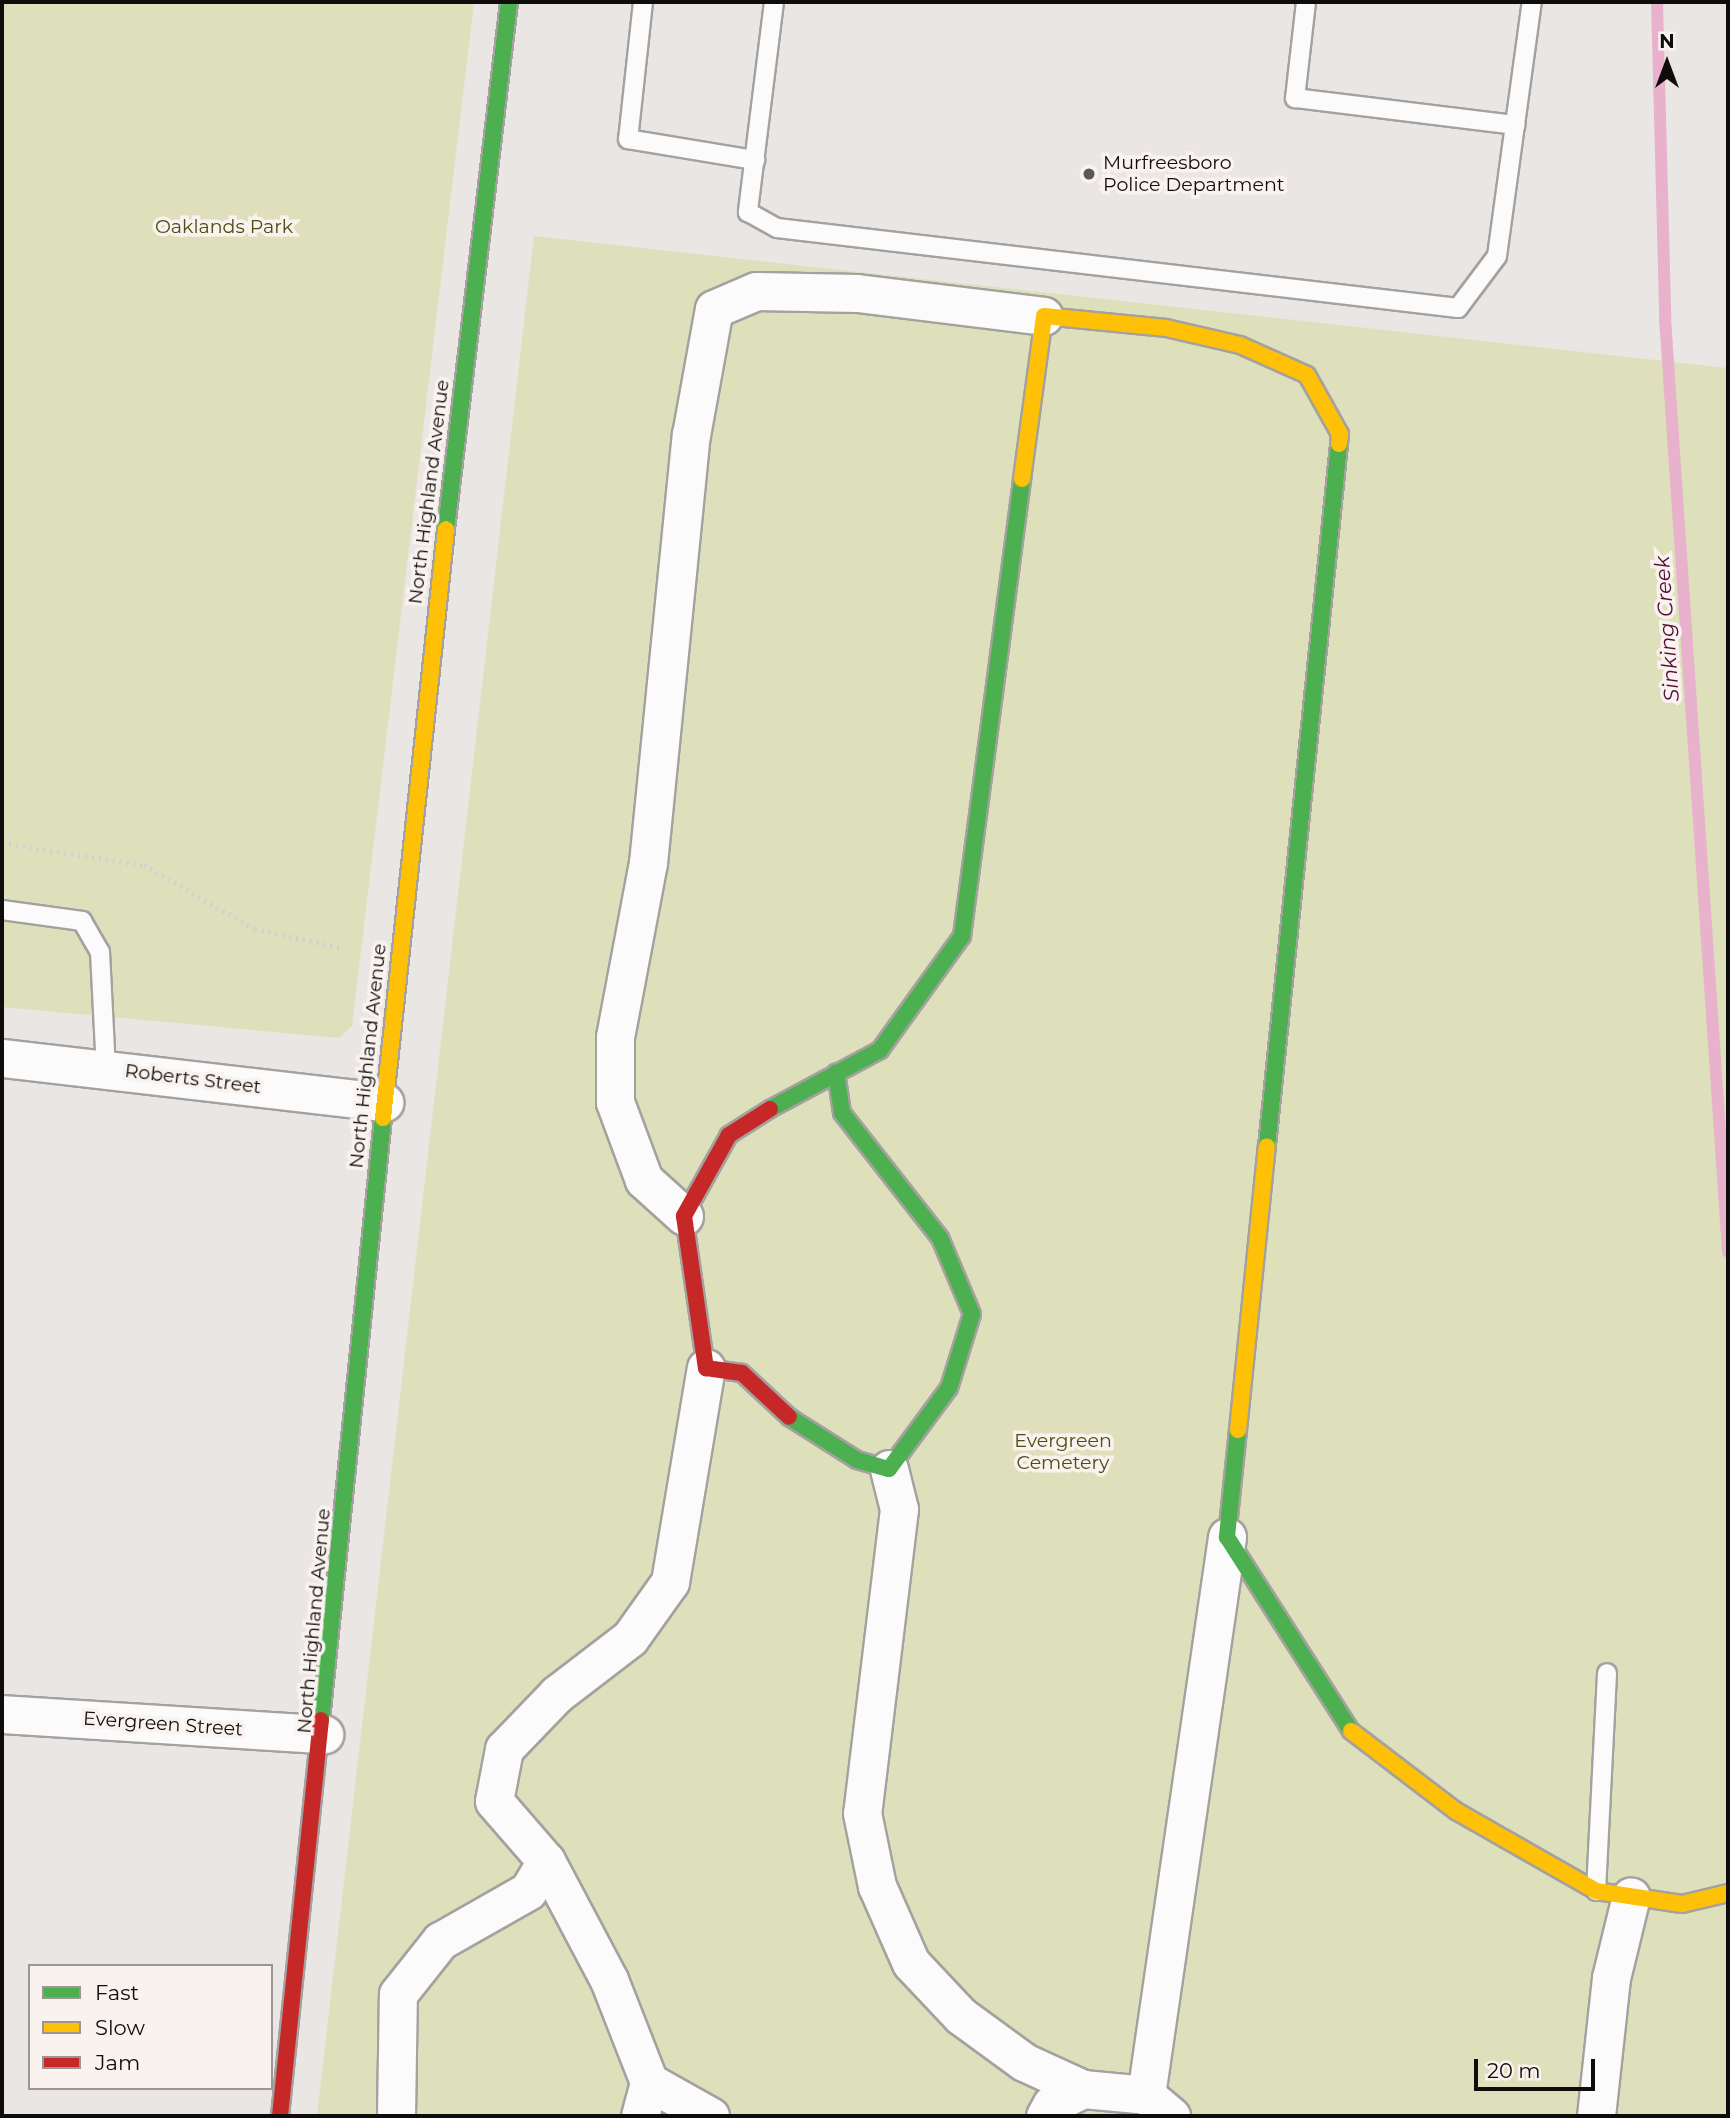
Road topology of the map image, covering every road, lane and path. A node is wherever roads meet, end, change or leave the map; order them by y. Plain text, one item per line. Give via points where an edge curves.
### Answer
1 (509, 2) edge
2 (643, 2) edge
3 (774, 2) edge
4 (1306, 2) edge
5 (1532, 2) edge
6 (1515, 125) junction
7 (755, 160) junction
8 (1044, 316) junction
9 (2, 844) edge
10 (2, 910) edge
11 (343, 948) dead end
12 (2, 1058) edge
13 (106, 1069) junction
14 (836, 1072) junction
15 (384, 1102) junction
16 (684, 1216) junction
17 (706, 1368) junction
18 (889, 1469) junction
19 (1227, 1537) junction
20 (1607, 1673) dead end
21 (2, 1714) edge
22 (324, 1734) junction
23 (546, 1861) junction
24 (1596, 1891) junction
25 (1728, 1894) edge
26 (1631, 1896) junction
27 (1083, 2089) junction
28 (645, 2099) edge
29 (1158, 2105) edge
30 (280, 2116) edge
31 (396, 2116) edge
32 (710, 2116) edge
33 (1045, 2116) edge
34 (1597, 2116) edge

1 - 15 street, North Highland Avenue
2 - 7 lane via 628,139
3 - 7 lane
4 - 6 lane via 1295,98
5 - 6 lane
6 - 7 lane via 1497,256 1458,308 777,228 748,212
8 - 14 street via 962,936 880,1051
8 - 16 street via 857,293 756,291 715,309 691,435 648,863 615,1037 615,1102 644,1180
8 - 19 street via 1166,328 1240,345 1307,375 1340,434
9 - 11 path via 144,865 255,929
10 - 13 lane via 82,921 100,952
12 - 13 street, Roberts Street
13 - 15 street, Roberts Street
14 - 16 street via 729,1135
14 - 18 street via 842,1113 940,1237 972,1314 949,1388
15 - 22 street, North Highland Avenue
16 - 17 street
17 - 18 street via 742,1373 792,1420 858,1460
17 - 23 street via 670,1582 630,1638 557,1694 504,1749 494,1801
18 - 27 street via 898,1509 862,1813 877,1886 911,1964 961,2016 1024,2062
19 - 24 street via 1340,1722 1456,1811
19 - 29 street
20 - 24 lane
21 - 22 street, Evergreen Street
22 - 30 street, North Highland Avenue
23 - 28 street via 609,1980
23 - 31 street via 528,1891 440,1941 398,1994
24 - 26 street
25 - 26 street via 1682,1904
26 - 34 street via 1611,1978
27 - 29 street
27 - 33 street via 1051,2105
28 - 32 street

